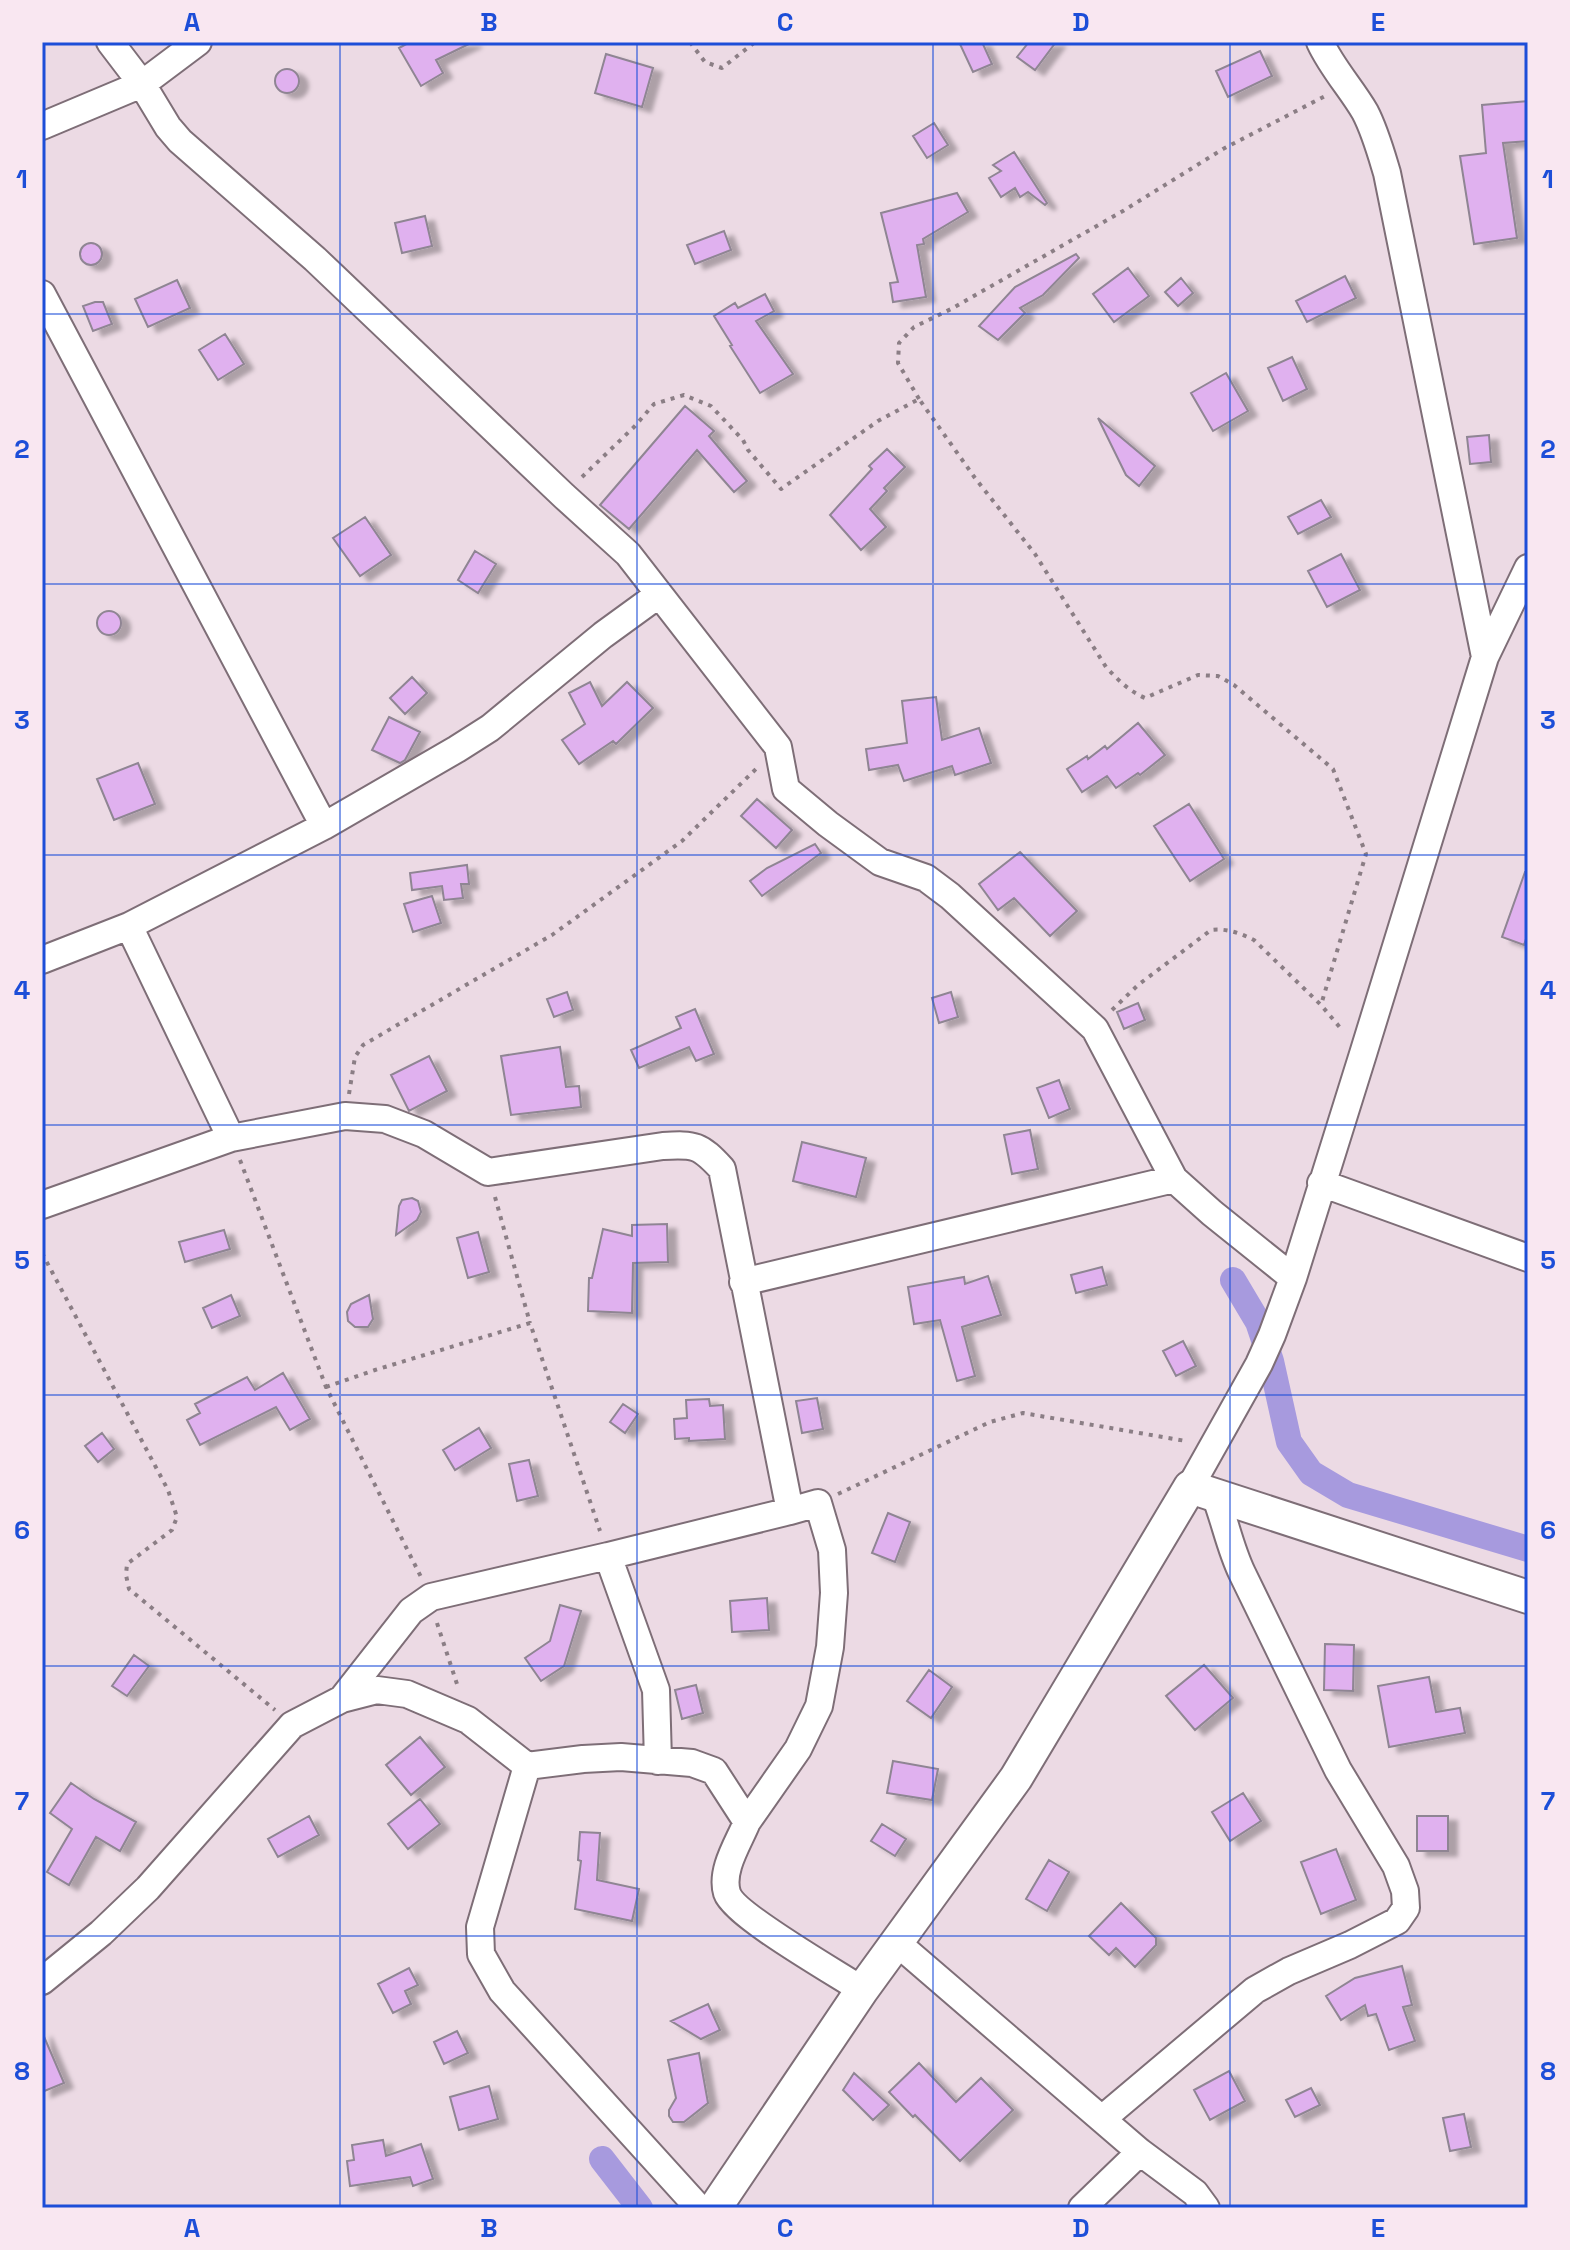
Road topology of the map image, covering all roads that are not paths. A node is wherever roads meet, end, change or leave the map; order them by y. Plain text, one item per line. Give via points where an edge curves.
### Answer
1 (110, 42) edge
2 (198, 42) edge
3 (1320, 42) edge
4 (142, 84) junction
5 (42, 126) edge
6 (42, 294) edge
7 (1528, 568) edge
8 (658, 595) junction
9 (1485, 657) junction
10 (324, 826) junction
11 (129, 926) junction
12 (42, 960) edge
13 (231, 1138) junction
14 (1174, 1179) junction
15 (1321, 1183) junction
16 (42, 1205) edge
17 (1528, 1258) edge
18 (1293, 1278) junction
19 (743, 1282) junction
20 (1203, 1491) junction
21 (790, 1511) junction
22 (608, 1556) junction
23 (1528, 1597) edge
24 (342, 1699) junction
25 (658, 1761) junction
26 (527, 1766) junction
27 (747, 1822) junction
28 (896, 1942) junction
29 (42, 1981) edge
30 (862, 1990) junction
31 (1102, 2119) junction
32 (1140, 2152) junction
33 (699, 2208) edge
34 (715, 2208) edge
35 (1082, 2208) edge
36 (1206, 2208) edge

1 - 4 street
2 - 4 street
3 - 9 street via 1368,116 1387,173
4 - 5 street
4 - 8 street via 180,141 315,259 628,554
6 - 10 street
7 - 9 street
8 - 10 street via 490,728
8 - 14 street via 778,747 786,789 880,862 926,878 950,896 1095,1029
9 - 15 street
10 - 11 street
11 - 12 street
11 - 13 street
13 - 16 street
13 - 19 street via 345,1116 385,1119 424,1134 488,1172 663,1146 705,1150 722,1169
14 - 18 street
14 - 19 street
15 - 17 street
15 - 18 street
18 - 20 street via 1259,1364 1212,1445
19 - 21 street
20 - 23 street
20 - 28 street via 1016,1778
20 - 31 street via 1227,1528 1233,1555 1338,1770 1396,1866 1406,1908 1397,1921 1255,1990
21 - 22 street
21 - 27 street via 818,1503 832,1550 830,1647 819,1706 798,1749
22 - 24 street via 431,1597 411,1611
22 - 25 street via 656,1690
24 - 26 street via 377,1690 407,1694 468,1720
24 - 29 street via 292,1725 148,1888
25 - 26 street via 621,1757
25 - 27 street via 692,1763 714,1771
26 - 33 street via 480,1927 481,1954 502,1991
27 - 30 street via 725,1874 727,1895 745,1914
28 - 30 street
28 - 31 street
30 - 34 street
31 - 32 street
32 - 35 street
32 - 36 street via 1195,2193

